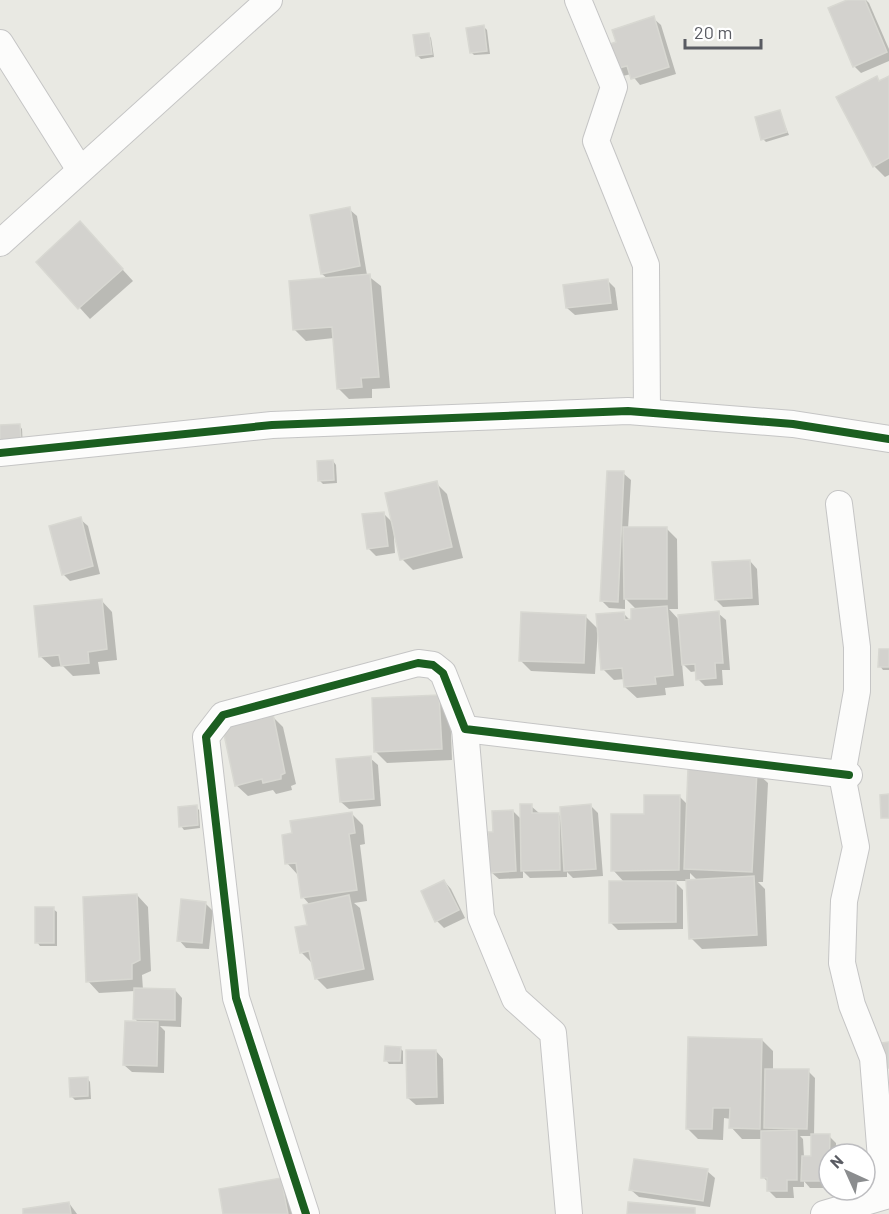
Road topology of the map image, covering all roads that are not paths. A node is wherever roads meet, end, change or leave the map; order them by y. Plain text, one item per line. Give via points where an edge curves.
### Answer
1 (269, 0) edge
2 (578, 0) edge
3 (0, 43) edge
4 (80, 170) junction
5 (0, 243) edge
6 (647, 412) junction
7 (889, 440) edge
8 (0, 453) edge
9 (839, 504) dead end
10 (465, 729) junction
11 (845, 775) junction
12 (887, 1195) edge
13 (306, 1214) edge
14 (569, 1214) edge
15 (824, 1214) edge

1 - 4 street
2 - 6 street via 614,87 596,141 646,265
3 - 4 street
4 - 5 street
6 - 7 street via 793,424
6 - 8 street via 272,425
9 - 11 street via 857,647 857,691
10 - 11 street
10 - 13 street via 443,673 433,665 418,663 223,715 206,737 236,998
10 - 14 street via 481,917 515,999 552,1033
11 - 12 street via 856,847 844,901 842,963 852,1005 873,1058
12 - 15 street

